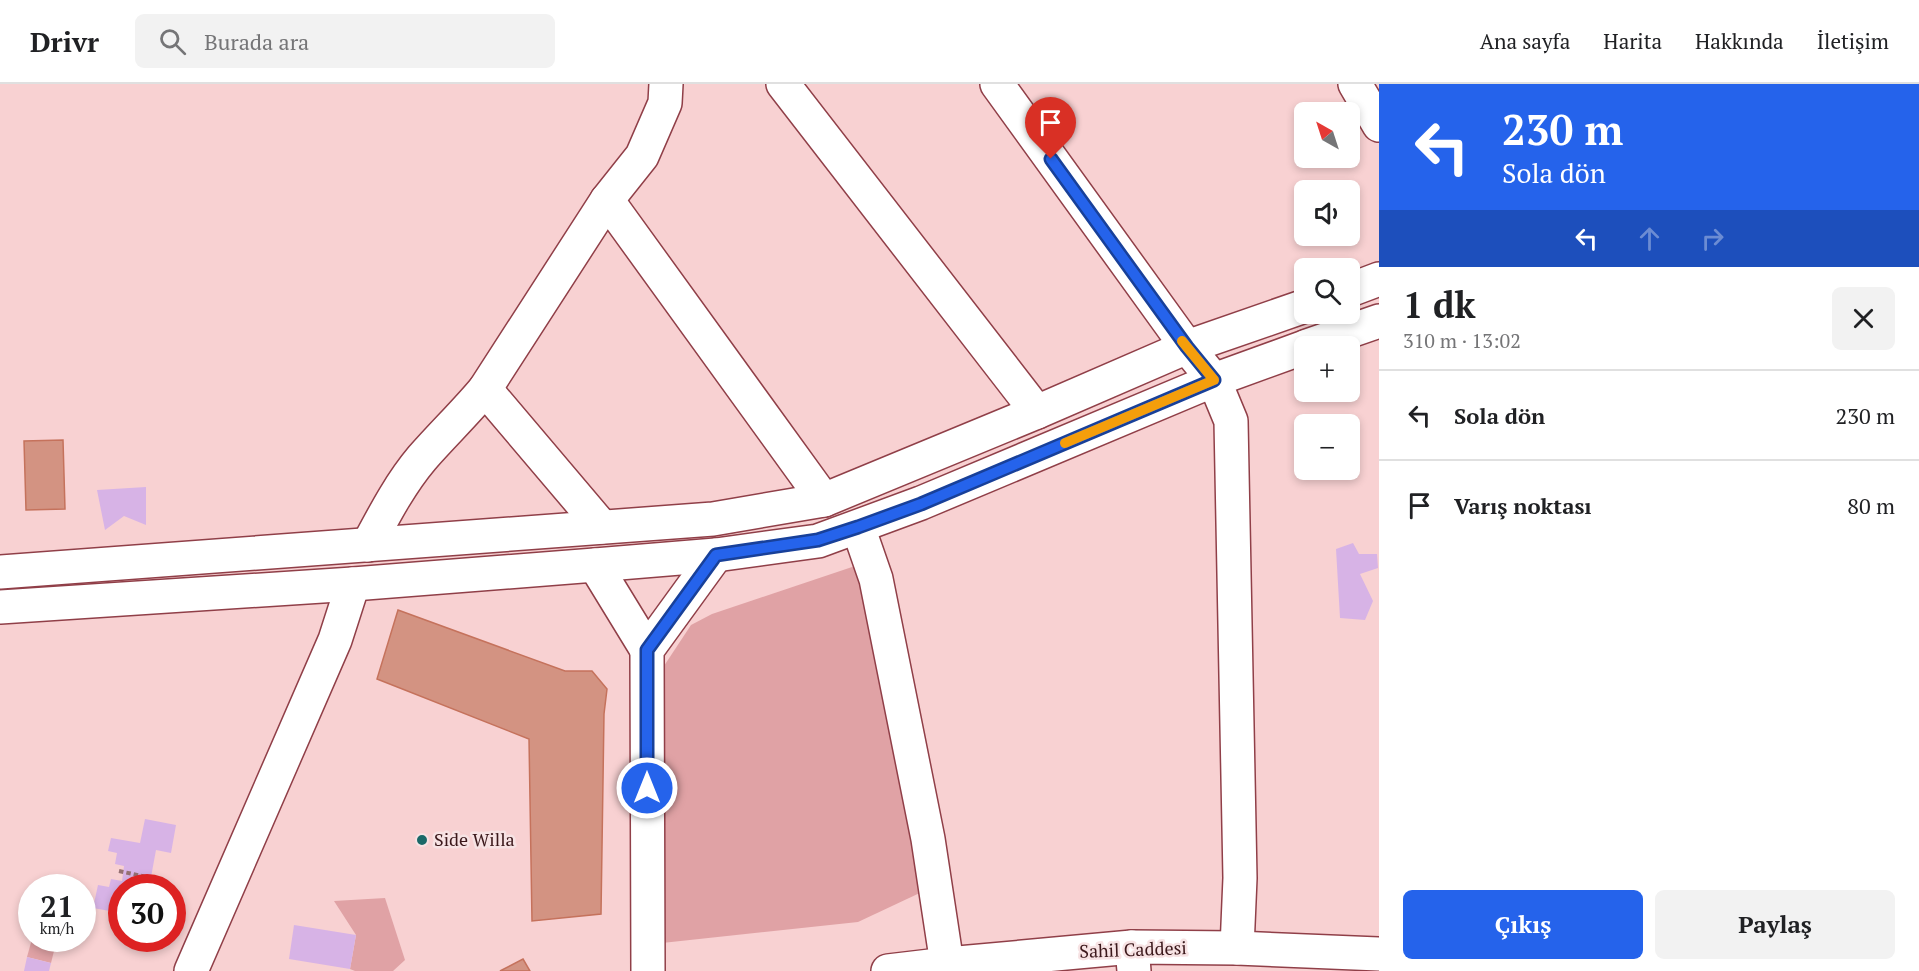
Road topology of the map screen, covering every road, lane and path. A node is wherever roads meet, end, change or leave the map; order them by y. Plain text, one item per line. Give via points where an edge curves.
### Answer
1 (666, 84) edge
2 (783, 84) edge
3 (997, 84) edge
4 (1355, 84) edge
5 (1379, 125) edge
6 (607, 200) junction
7 (1379, 279) edge
8 (1360, 286) edge
9 (1294, 310) edge
10 (1379, 321) edge
11 (1337, 336) edge
12 (1187, 347) junction
13 (1294, 351) edge
14 (1214, 380) junction
15 (485, 389) junction
16 (1037, 412) junction
17 (824, 500) junction
18 (602, 526) junction
19 (858, 527) junction
20 (368, 545) junction
21 (716, 555) junction
22 (595, 566) junction
23 (0, 572) edge
24 (353, 584) junction
25 (0, 607) edge
26 (647, 650) junction
27 (119, 871) dead end
28 (133, 874) edge
29 (1237, 948) junction
30 (1379, 954) edge
31 (1133, 959) edge
32 (947, 964) junction
33 (190, 971) edge
34 (648, 971) edge
35 (888, 971) edge

1 - 6 street via 665,103 642,156
2 - 16 street
3 - 12 street
4 - 5 street
6 - 15 street
6 - 17 street
7 - 8 street
9 - 12 street
10 - 11 street
12 - 14 street
12 - 16 street
13 - 14 street
14 - 19 street
14 - 29 street via 1231,421 1240,878
15 - 18 street
15 - 20 street via 421,459
16 - 17 street
17 - 18 street via 713,519
18 - 20 street
19 - 21 street via 818,540
19 - 32 street via 876,579 928,839
20 - 23 street
20 - 24 street
21 - 22 street
21 - 26 street
22 - 24 street
22 - 26 street
24 - 25 street
24 - 33 street via 335,640
26 - 34 street
27 - 28 path
29 - 30 street, Sahil Caddesi
29 - 31 street, Sahil Caddesi
31 - 32 street, Sahil Caddesi
32 - 35 street, Sahil Caddesi

